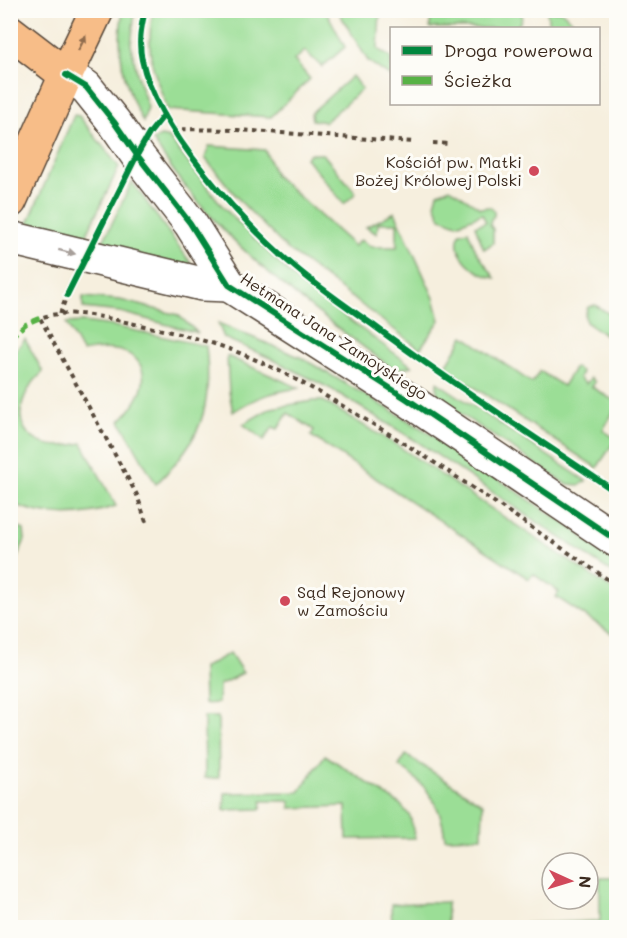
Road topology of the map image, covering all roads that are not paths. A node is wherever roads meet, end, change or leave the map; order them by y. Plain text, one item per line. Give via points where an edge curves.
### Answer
1 (97, 10) edge
2 (10, 32) edge
3 (66, 75) junction
4 (10, 201) edge
5 (10, 238) edge
6 (229, 285) junction
7 (616, 540) edge

3 -> 1 main road
2 - 3 main road
3 - 4 main road
3 - 6 street, Hetmana Jana Zamoyskiego via 86,87 109,115 190,223
5 -> 6 street, Hetmana Jana Zamoyskiego via 202,284
6 - 7 street, Hetmana Jana Zamoyskiego via 408,399

